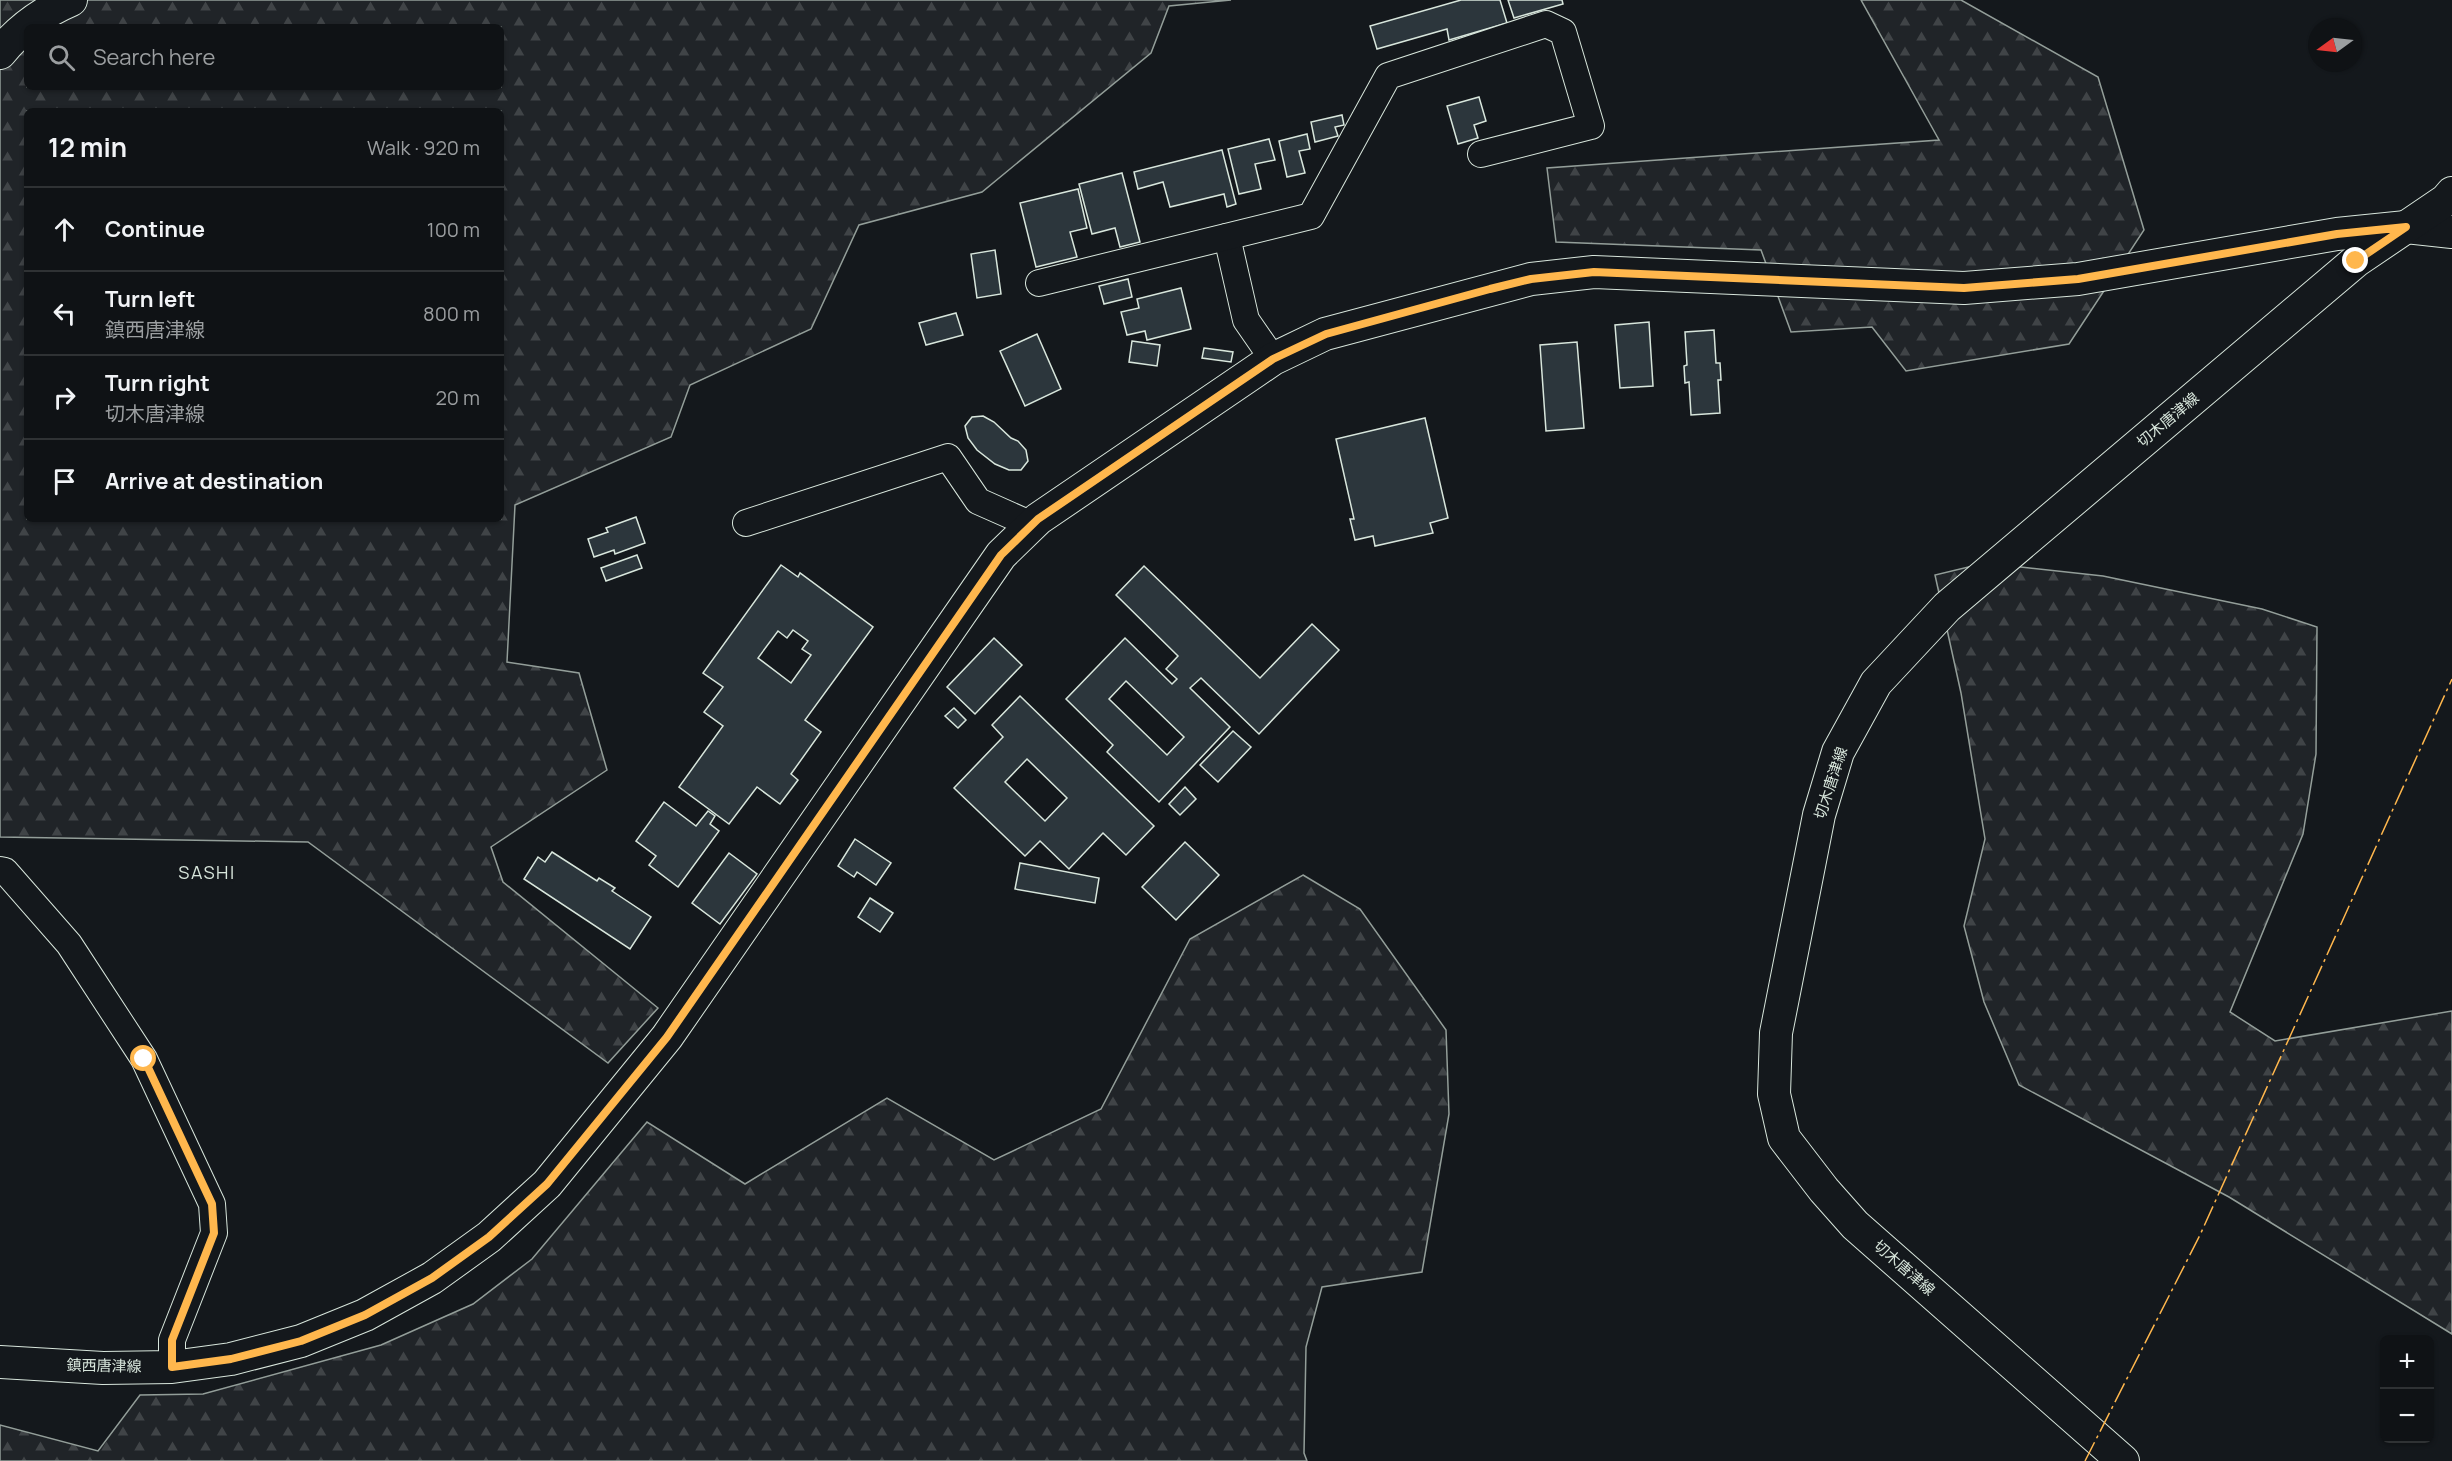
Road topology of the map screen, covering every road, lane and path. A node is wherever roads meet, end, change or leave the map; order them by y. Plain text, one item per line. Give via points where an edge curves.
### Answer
1 (70, 0) edge
2 (29, 24) edge
3 (24, 28) edge
4 (0, 53) edge
5 (1481, 154) dead end
6 (2452, 193) edge
7 (2406, 227) junction
8 (2452, 232) edge
9 (1227, 237) junction
10 (1039, 283) dead end
11 (1273, 359) junction
12 (746, 523) dead end
13 (1032, 525) junction
14 (0, 870) edge
15 (0, 1362) edge
16 (172, 1367) junction
17 (2123, 1461) edge

1 - 2 main road via 45,11
3 - 4 main road
5 - 9 street via 1591,126 1563,32 1546,24 1388,76 1311,216
6 - 7 main road, 切木唐津線
7 - 8 main road, 鎮西唐津線
7 - 11 main road, 鎮西唐津線 via 2337,234 2078,279 1964,288 1594,272 1531,279 1326,334
7 - 17 main road, 切木唐津線 via 2356,261 1947,607 1876,683 1838,752 1819,815 1776,1033 1774,1094 1785,1138 1855,1226
9 - 10 street
9 - 11 street via 1246,320
11 - 13 main road, 鎮西唐津線
12 - 13 street via 948,457 978,501
13 - 16 main road, 鎮西唐津線 via 1001,555 667,1037 547,1184 489,1237 432,1278 365,1315 301,1341 231,1359
14 - 16 street via 69,944 144,1059 212,1204 214,1233 172,1340
15 - 16 main road, 鎮西唐津線 via 103,1368

